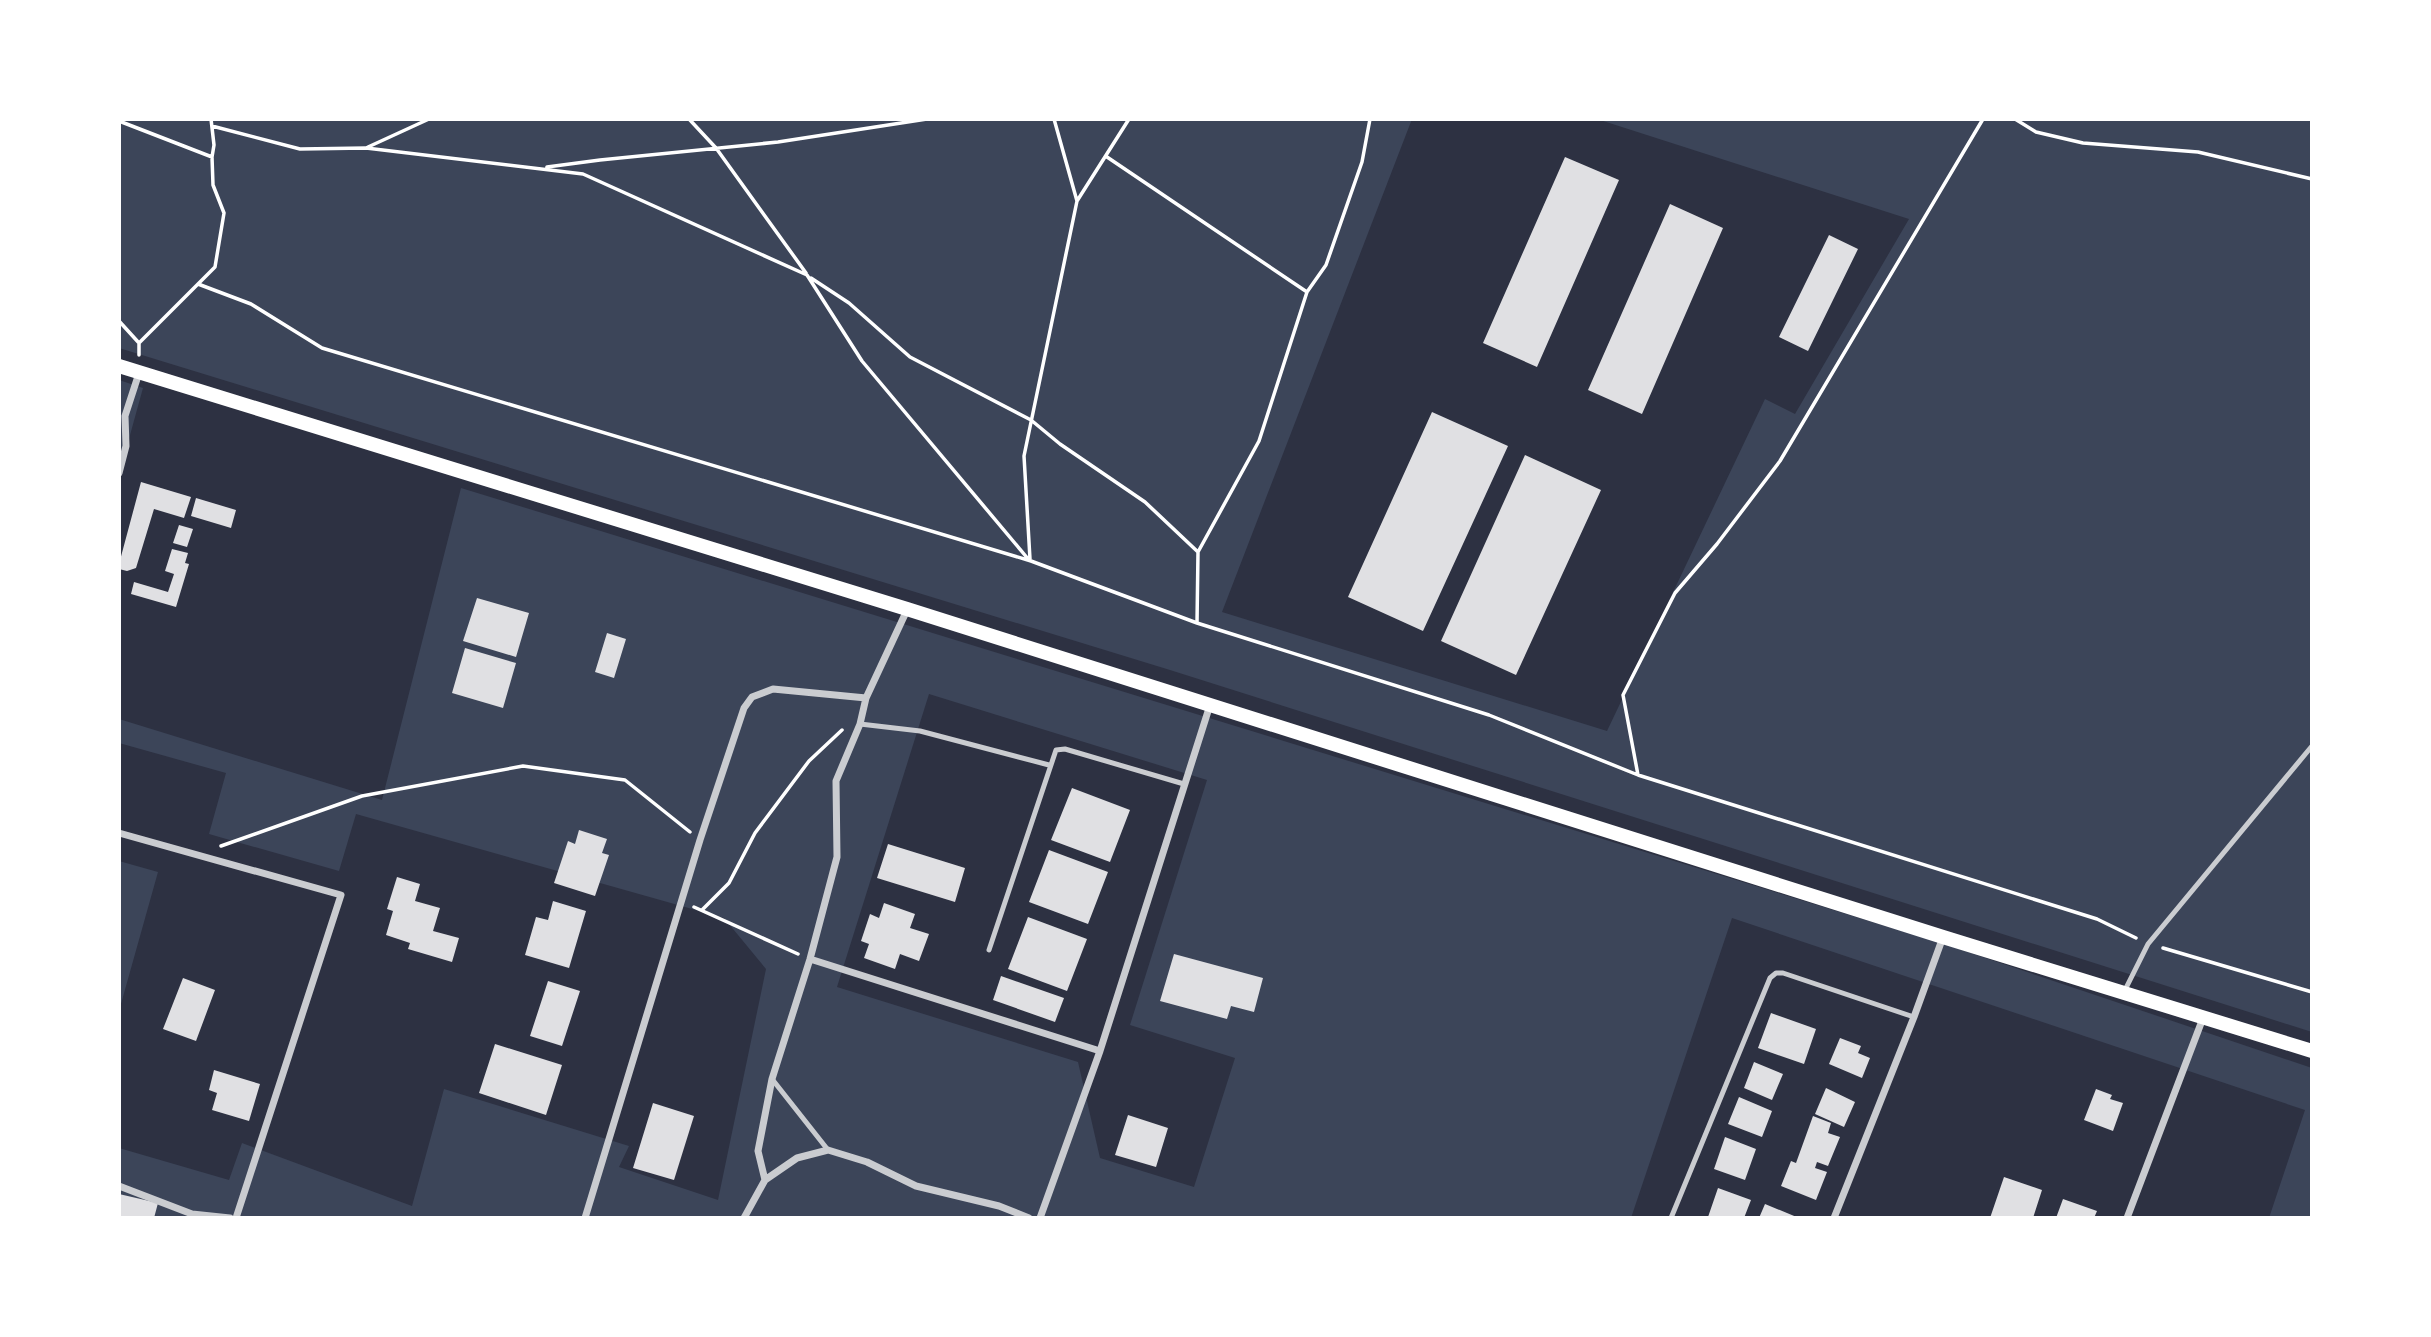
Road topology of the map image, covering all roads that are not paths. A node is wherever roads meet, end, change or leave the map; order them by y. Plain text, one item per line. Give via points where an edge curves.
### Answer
1 (119, 366) edge
2 (139, 373) junction
3 (119, 473) edge
4 (907, 609) junction
5 (866, 698) junction
6 (1211, 705) junction
7 (860, 724) junction
8 (2312, 746) edge
9 (1049, 765) junction
10 (1184, 785) junction
11 (119, 833) edge
12 (1943, 937) junction
13 (989, 950) dead end
14 (810, 959) junction
15 (2124, 992) junction
16 (1914, 1017) junction
17 (2204, 1017) junction
18 (1100, 1051) junction
19 (2312, 1051) edge
20 (772, 1079) junction
21 (828, 1150) junction
22 (765, 1180) junction
23 (119, 1186) edge
24 (192, 1216) edge
25 (230, 1218) edge
26 (236, 1218) edge
27 (586, 1218) edge
28 (744, 1218) edge
29 (1028, 1218) edge
30 (1040, 1218) edge
31 (1671, 1218) edge
32 (1833, 1218) edge
33 (2127, 1218) edge

1 - 2 main road
2 - 3 street via 125,416
2 - 4 main road
4 - 5 street
4 - 6 main road
5 - 7 street
5 - 27 street via 773,690 752,697 744,708
6 - 10 street
6 - 12 main road
7 - 9 lane via 920,731
7 - 14 street via 836,781 837,857
8 - 15 lane via 2148,944
9 - 10 lane via 1056,750 1065,749
9 - 13 lane
10 - 18 street
11 - 26 street via 341,895
12 - 15 main road
12 - 16 street
14 - 18 street
14 - 20 street
15 - 17 main road
16 - 31 lane via 1776,973 1770,978
16 - 32 street
17 - 19 main road
17 - 33 street
18 - 30 street
20 - 21 lane
20 - 22 street via 758,1151
21 - 22 street via 797,1158
21 - 29 street via 867,1162 916,1186 999,1206
22 - 28 street
23 - 24 street
24 - 25 street

